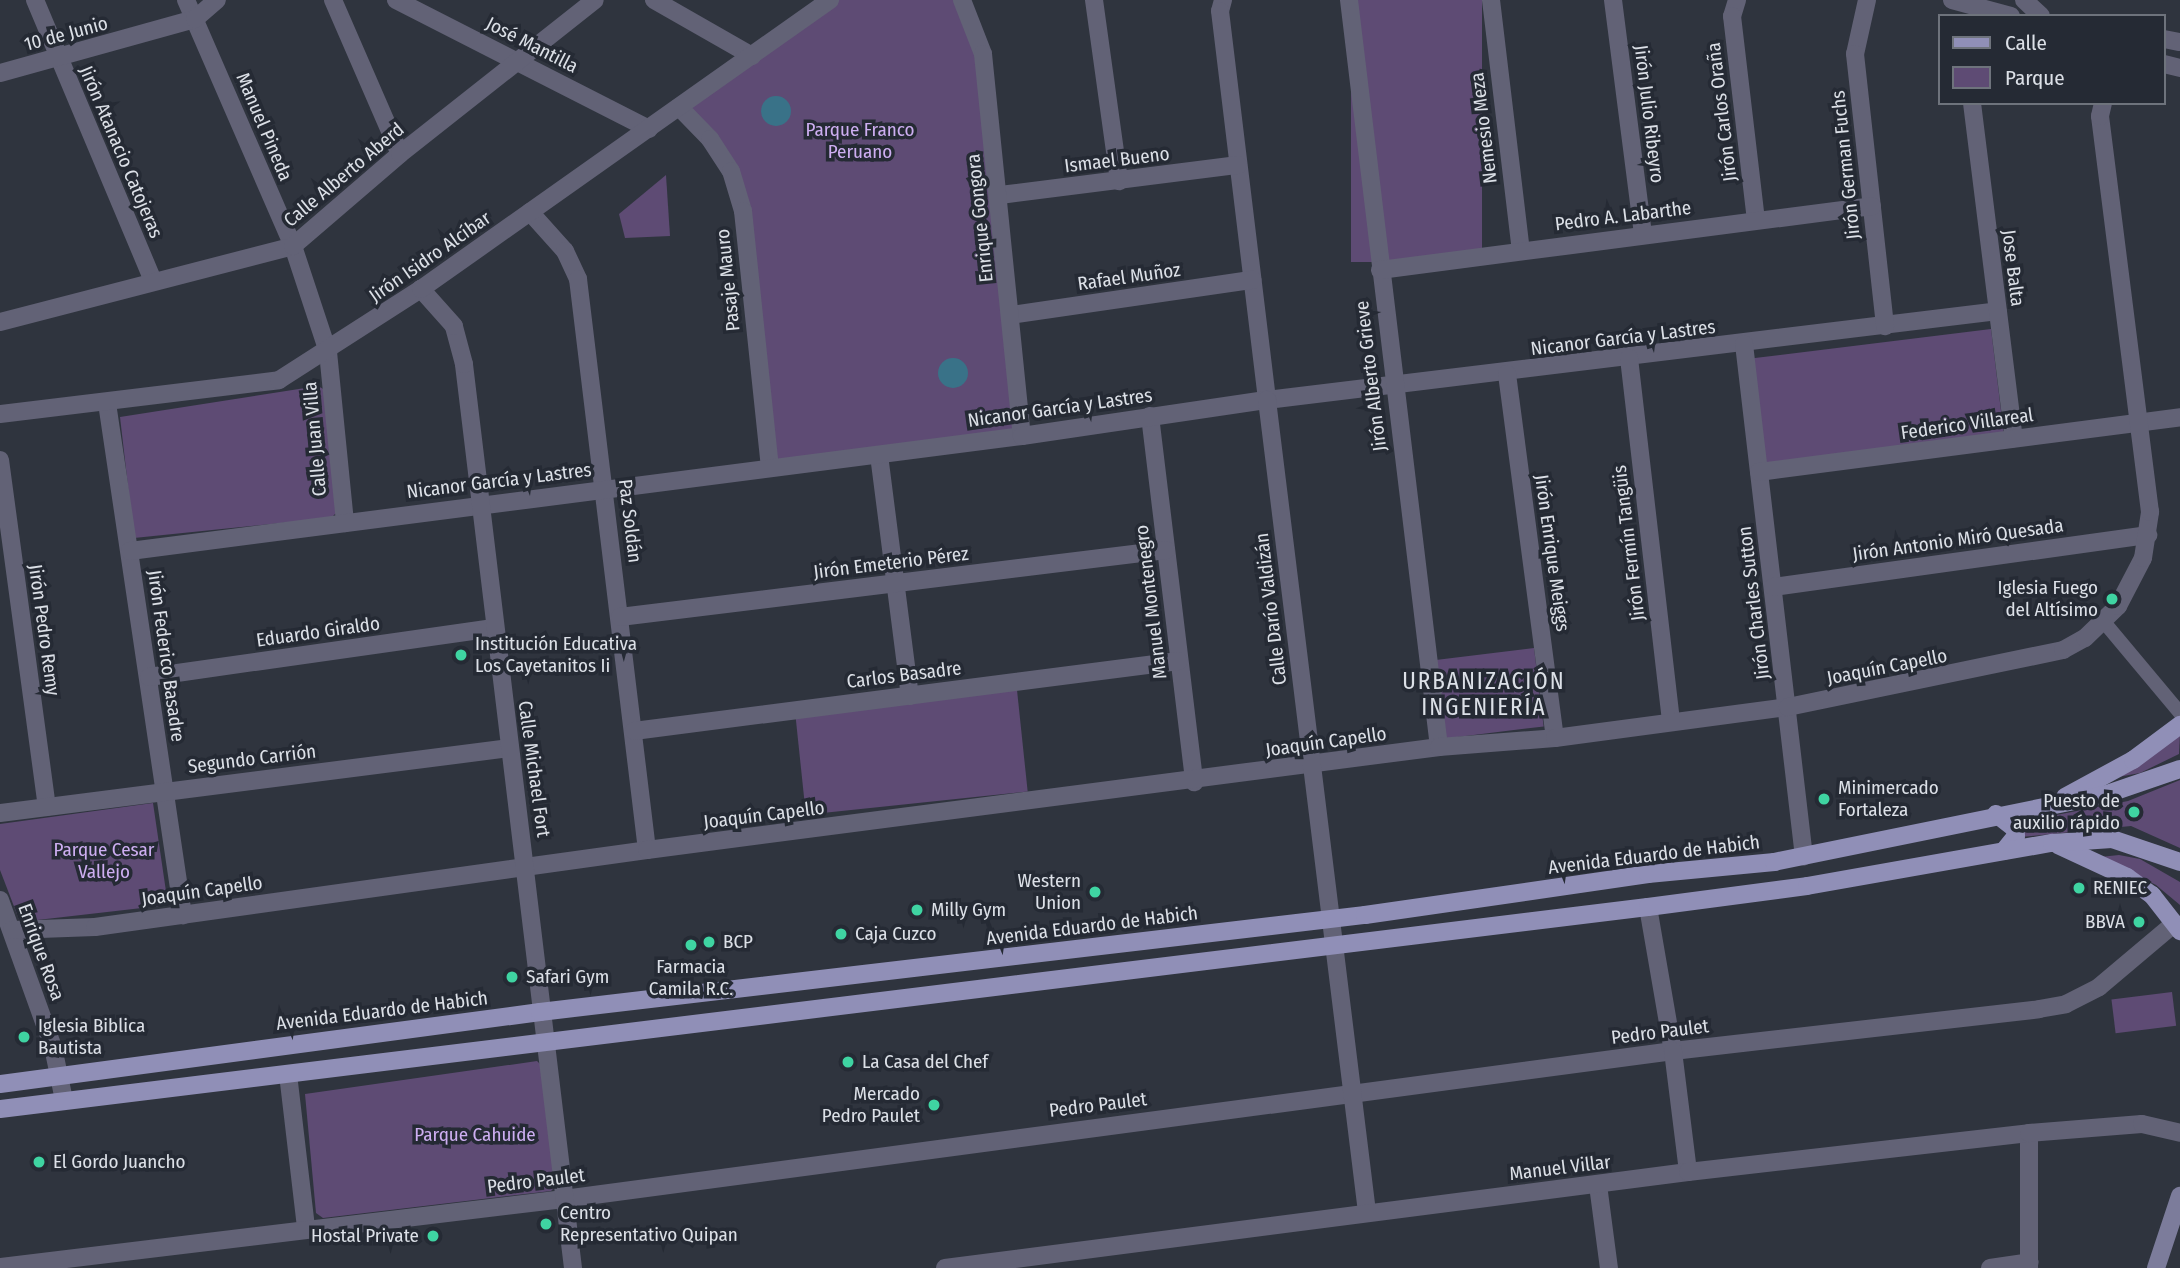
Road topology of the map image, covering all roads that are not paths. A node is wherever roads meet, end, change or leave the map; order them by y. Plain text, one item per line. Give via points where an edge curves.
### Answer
1 (35, 0) edge
2 (186, 0) edge
3 (217, 0) edge
4 (333, 0) edge
5 (396, 0) edge
6 (595, 0) edge
7 (654, 0) edge
8 (830, 0) edge
9 (962, 0) edge
10 (1094, 0) edge
11 (1223, 0) edge
12 (1349, 0) edge
13 (1491, 0) edge
14 (1613, 0) edge
15 (1737, 0) edge
16 (1867, 0) edge
17 (1952, 0) edge
18 (2024, 0) edge
19 (1990, 13) edge
20 (2039, 14) edge
21 (195, 19) junction
22 (752, 56) junction
23 (59, 60) junction
24 (517, 60) junction
25 (0, 73) edge
26 (1972, 105) edge
27 (2103, 105) edge
28 (680, 107) junction
29 (649, 128) junction
30 (400, 154) junction
31 (1238, 165) junction
32 (1119, 181) junction
33 (1000, 195) junction
34 (1871, 206) junction
35 (530, 212) junction
36 (1756, 220) junction
37 (1643, 233) junction
38 (293, 246) junction
39 (1521, 250) junction
40 (1380, 270) junction
41 (1252, 280) junction
42 (153, 281) junction
43 (422, 289) junction
44 (1998, 311) junction
45 (1011, 315) junction
46 (0, 322) edge
47 (1885, 326) junction
48 (1744, 344) junction
49 (328, 352) junction
50 (1629, 358) junction
51 (1507, 374) junction
52 (1393, 385) junction
53 (1267, 400) junction
54 (107, 403) junction
55 (0, 414) edge
56 (1150, 416) junction
57 (2180, 417) edge
58 (2138, 422) junction
59 (1022, 436) junction
60 (2014, 438) junction
61 (879, 455) junction
62 (0, 460) edge
63 (770, 468) junction
64 (1759, 472) junction
65 (605, 490) junction
66 (481, 503) junction
67 (345, 523) junction
68 (2148, 535) junction
69 (1166, 550) junction
70 (130, 551) junction
71 (895, 583) junction
72 (1773, 587) junction
73 (621, 617) junction
74 (2105, 622) junction
75 (494, 628) junction
76 (1179, 661) junction
77 (149, 677) junction
78 (910, 696) junction
79 (1787, 707) junction
80 (2180, 713) edge
81 (1671, 723) junction
82 (2180, 724) edge
83 (634, 731) junction
84 (1555, 737) junction
85 (1439, 747) junction
86 (510, 748) junction
87 (1310, 766) junction
88 (2180, 769) edge
89 (1194, 782) junction
90 (164, 793) junction
91 (2049, 805) junction
92 (47, 807) junction
93 (0, 813) edge
94 (1996, 814) junction
95 (2052, 843) junction
96 (648, 850) junction
97 (2004, 851) junction
98 (1804, 857) junction
99 (2180, 862) edge
100 (526, 868) junction
101 (0, 900) edge
102 (1648, 907) junction
103 (183, 915) junction
104 (1329, 920) junction
105 (2177, 927) edge
106 (12, 930) junction
107 (1333, 947) junction
108 (540, 1012) junction
109 (544, 1042) junction
110 (1673, 1051) junction
111 (60, 1074) junction
112 (288, 1074) junction
113 (0, 1084) edge
114 (1353, 1094) junction
115 (64, 1100) junction
116 (0, 1109) edge
117 (2029, 1133) junction
118 (2180, 1133) edge
119 (1688, 1172) junction
120 (1598, 1185) junction
121 (2180, 1196) edge
122 (564, 1199) junction
123 (1367, 1212) junction
124 (306, 1228) junction
125 (1000, 1264) edge
126 (2029, 1265) edge
127 (0, 1267) edge
128 (573, 1268) edge
129 (945, 1268) edge
130 (1609, 1268) edge
131 (1990, 1268) edge
132 (2156, 1268) edge

1 - 23 street, Jirón Atanacio Catojeras
2 - 21 street, Manuel Pineda
3 - 21 street, 10 de Junio
4 - 30 street
5 - 24 street, José Mantilla
6 - 24 street, Calle Alberto Aberd
7 - 22 street
8 - 22 street, Jirón Isidro Alcíbar
9 - 33 street, Enrique Gongora via 983,54
10 - 32 street
11 - 31 street, Calle Darío Valdizán via 1220,11
12 - 40 street, Jirón Alberto Grieve
13 - 39 street, Nemesio Meza
14 - 37 street, Jirón Julio Ribeyro
15 - 36 street, Jirón Carlos Oraña via 1732,16
16 - 34 street, Jirón German Fuchs via 1854,54
17 - 19 street
18 - 20 street
21 - 23 street, 10 de Junio
21 - 38 street, Manuel Pineda
22 - 28 street, Jirón Isidro Alcíbar
23 - 25 street, 10 de Junio
23 - 42 street, Jirón Atanacio Catojeras
24 - 29 street, José Mantilla
24 - 30 street, Calle Alberto Aberd
26 - 44 street, Jose Balta
27 - 58 street, Joaquín Capello via 2100,116
28 - 29 street, Jirón Isidro Alcíbar
28 - 63 street, Pasaje Mauro via 710,139 731,171 743,211
29 - 35 street, Jirón Isidro Alcíbar
30 - 38 street, Calle Alberto Aberd
31 - 32 street, Ismael Bueno
31 - 41 street, Calle Darío Valdizán
32 - 33 street, Ismael Bueno
33 - 45 street, Enrique Gongora
34 - 36 street, Pedro A. Labarthe
34 - 47 street, Jirón German Fuchs
35 - 43 street, Jirón Isidro Alcíbar
35 - 65 street, Paz Soldán via 565,251 578,279
36 - 37 street, Pedro A. Labarthe
37 - 39 street, Pedro A. Labarthe
38 - 42 street, Calle Alberto Aberd
38 - 49 street, Manuel Pineda
39 - 40 street, Pedro A. Labarthe
40 - 52 street, Jirón Alberto Grieve
41 - 45 street, Rafael Muñoz
41 - 53 street, Calle Darío Valdizán
42 - 46 street, Calle Alberto Aberd
43 - 49 street, Jirón Isidro Alcíbar
43 - 66 street, Calle Michael Fort via 454,326 460,341
44 - 47 street, Nicanor García y Lastres
44 - 60 street, Jose Balta
45 - 59 street, Enrique Gongora
47 - 48 street, Nicanor García y Lastres
48 - 50 street, Nicanor García y Lastres
48 - 64 street, Jirón Charles Sutton
49 - 54 street, Jirón Isidro Alcíbar via 279,380
49 - 67 street, Calle Juan Villa
50 - 51 street, Nicanor García y Lastres
50 - 81 street, Jirón Fermín Tangüis
51 - 52 street, Nicanor García y Lastres
51 - 84 street, Jirón Enrique Meiggs
52 - 53 street, Nicanor García y Lastres
52 - 85 street, Jirón Alberto Grieve
53 - 56 street, Nicanor García y Lastres
53 - 87 street, Calle Darío Valdizán
54 - 55 street, Jirón Isidro Alcíbar
54 - 70 street, Jirón Federico Basadre
56 - 59 street, Nicanor García y Lastres
56 - 69 street, Manuel Montenegro
57 - 58 street, Federico Villareal
58 - 60 street, Federico Villareal
58 - 68 street, Joaquín Capello via 2150,512
59 - 61 street, Nicanor García y Lastres
60 - 64 street, Federico Villareal
61 - 63 street, Nicanor García y Lastres
61 - 71 street
62 - 92 street, Jirón Pedro Remy
63 - 65 street, Nicanor García y Lastres
64 - 72 street, Jirón Charles Sutton
65 - 66 street, Nicanor García y Lastres
65 - 73 street, Paz Soldán
66 - 67 street, Nicanor García y Lastres
66 - 75 street, Calle Michael Fort
67 - 70 street, Nicanor García y Lastres
68 - 72 street, Jirón Antonio Miró Quesada
68 - 74 street, Joaquín Capello via 2131,583
69 - 71 street, Jirón Emeterio Pérez
69 - 76 street, Manuel Montenegro
70 - 77 street, Jirón Federico Basadre
71 - 73 street, Jirón Emeterio Pérez
71 - 78 street
72 - 79 street, Jirón Charles Sutton
73 - 83 street, Paz Soldán
74 - 79 street, Joaquín Capello via 2063,650 2038,658
74 - 80 street
75 - 77 street, Eduardo Giraldo
75 - 86 street, Calle Michael Fort
76 - 78 street, Carlos Basadre
76 - 89 street, Manuel Montenegro
77 - 90 street, Jirón Federico Basadre
78 - 83 street, Carlos Basadre
79 - 81 street, Joaquín Capello
79 - 98 street, Jirón Charles Sutton
81 - 84 street, Joaquín Capello
82 - 91 main road via 2133,760
83 - 96 street, Paz Soldán
84 - 85 street, Joaquín Capello
85 - 87 street, Joaquín Capello
86 - 90 street, Segundo Carrión
86 - 100 street, Calle Michael Fort
87 - 89 street, Joaquín Capello
87 - 104 street, Calle Darío Valdizán
88 - 91 main road, Avenida Eduardo de Habich via 2106,794
89 - 96 street, Joaquín Capello
90 - 92 street, Segundo Carrión
90 - 103 street, Jirón Federico Basadre
91 - 94 main road, Avenida Eduardo de Habich
92 - 93 street, Segundo Carrión
94 - 97 main road via 2015,829 2016,836
94 - 98 main road, Avenida Eduardo de Habich
95 - 97 main road
95 - 99 main road via 2112,839
95 - 105 main road via 2127,877 2152,895
96 - 100 street, Joaquín Capello
97 - 102 main road via 1807,886
98 - 104 main road, Avenida Eduardo de Habich
100 - 103 street, Joaquín Capello
100 - 108 street, Calle Michael Fort
101 - 106 street, Enrique Rosa
102 - 107 main road
102 - 110 street
103 - 106 street, Joaquín Capello via 95,927
104 - 107 street, Calle Darío Valdizán
104 - 108 main road, Avenida Eduardo de Habich
105 - 110 street, Pedro Paulet via 2099,987 2066,1004
106 - 111 street, Enrique Rosa
107 - 109 main road
107 - 114 street, Calle Darío Valdizán
108 - 109 street, Calle Michael Fort
108 - 111 main road, Avenida Eduardo de Habich
109 - 112 main road
109 - 122 street, Calle Michael Fort
110 - 114 street, Pedro Paulet
110 - 119 street
111 - 113 main road, Avenida Eduardo de Habich
111 - 115 street, Enrique Rosa
112 - 115 main road
112 - 124 street
114 - 122 street, Pedro Paulet
114 - 123 street, Calle Darío Valdizán
115 - 116 main road
117 - 118 street, Manuel Villar via 2142,1124
117 - 119 street, Manuel Villar
117 - 126 street
119 - 120 street, Manuel Villar
120 - 123 street, Manuel Villar
120 - 130 street
121 - 132 main road
122 - 124 street, Pedro Paulet
122 - 128 street, Calle Michael Fort
123 - 125 street, Manuel Villar
124 - 127 street, Pedro Paulet
125 - 129 street, Manuel Villar
126 - 131 street

